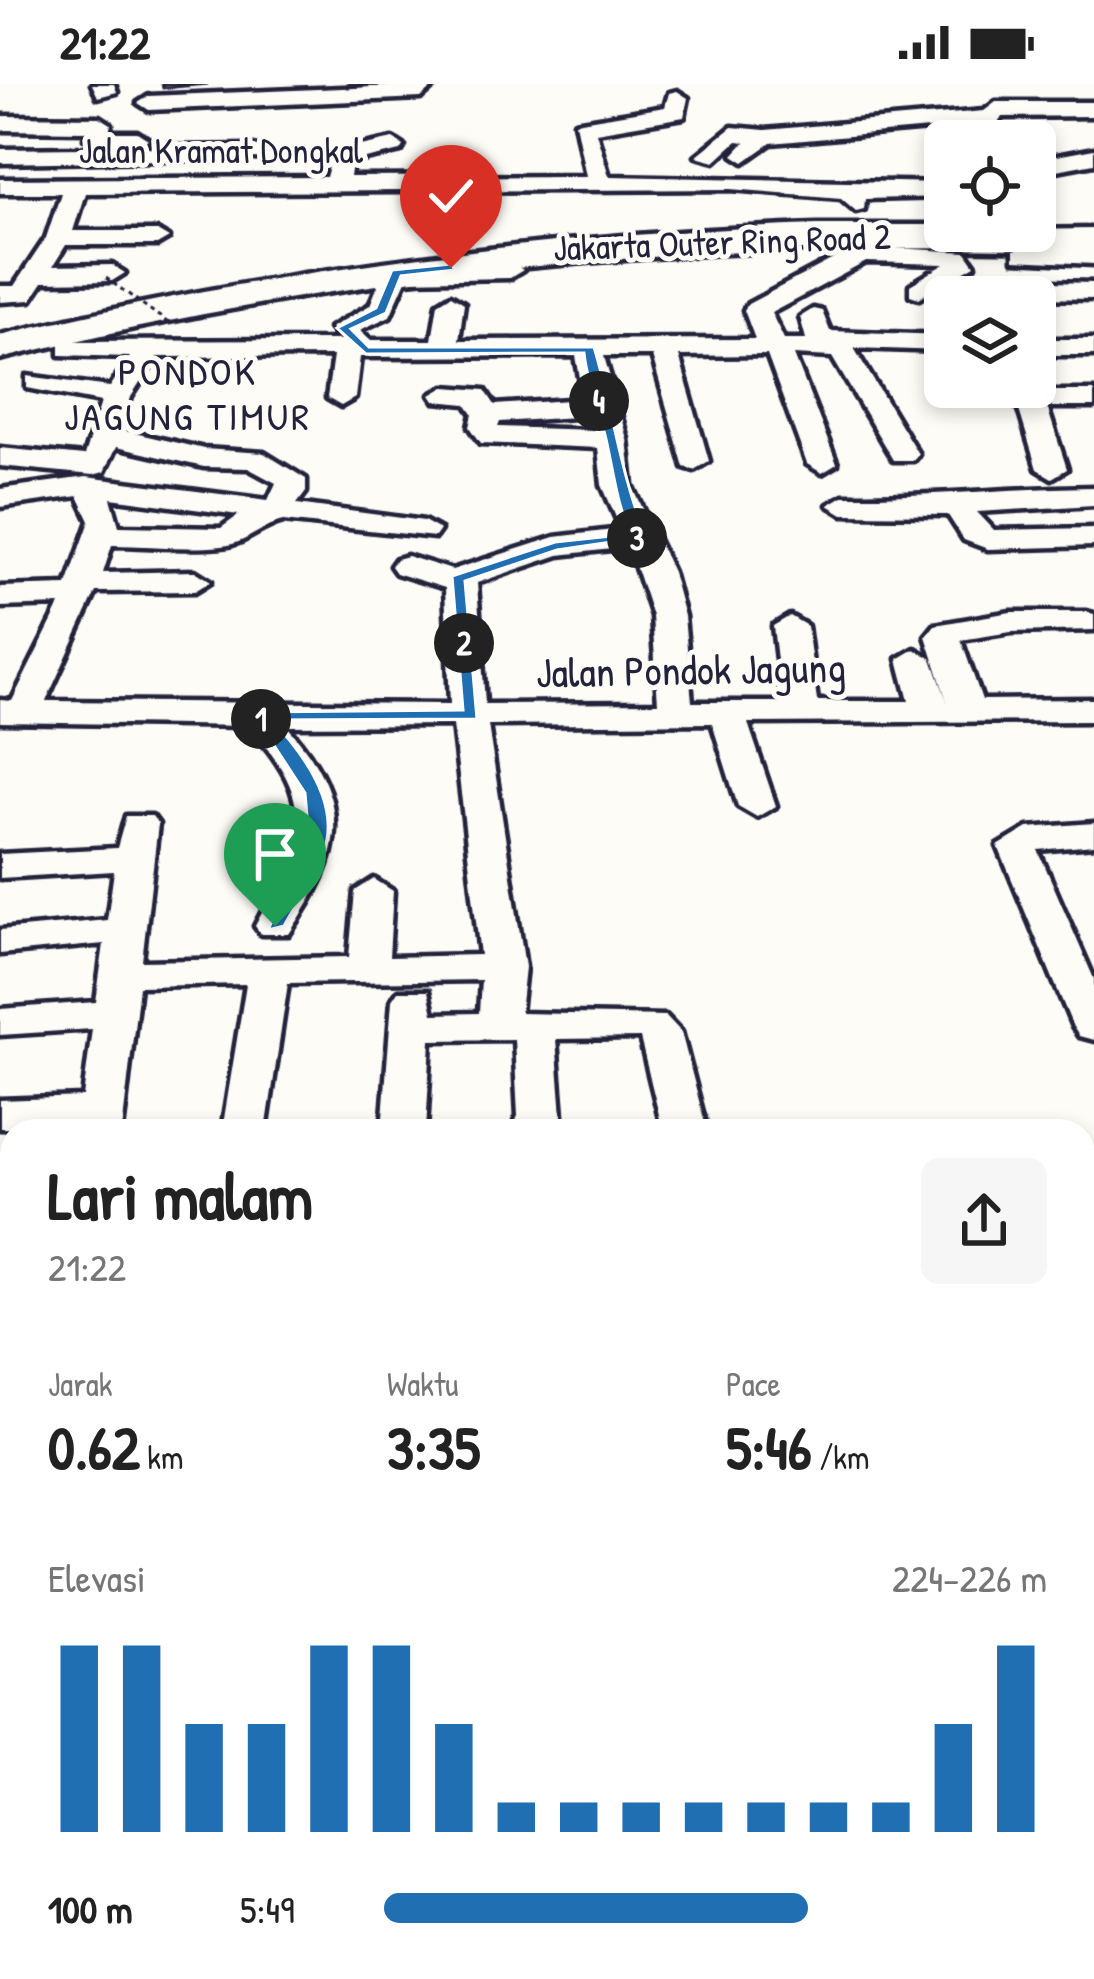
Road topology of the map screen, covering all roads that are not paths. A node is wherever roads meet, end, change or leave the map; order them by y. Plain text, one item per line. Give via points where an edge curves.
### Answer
1 (427, 85) edge
2 (1038, 85) edge
3 (231, 96) edge
4 (677, 98) dead end
5 (1089, 98) edge
6 (322, 101) edge
7 (149, 103) dead end
8 (991, 117) junction
9 (986, 120) edge
10 (0, 123) edge
11 (765, 136) junction
12 (924, 137) edge
13 (134, 143) junction
14 (1056, 143) edge
15 (393, 146) dead end
16 (854, 152) dead end
17 (254, 153) dead end
18 (0, 156) edge
19 (742, 157) junction
20 (1086, 157) edge
21 (797, 162) dead end
22 (1056, 163) edge
23 (201, 176) junction
24 (75, 178) junction
25 (117, 184) junction
26 (338, 185) junction
27 (600, 185) junction
28 (12, 186) edge
29 (924, 192) edge
30 (924, 217) edge
31 (177, 220) dead end
32 (1094, 223) edge
33 (58, 238) junction
34 (157, 238) dead end
35 (1060, 241) edge
36 (510, 270) dead end
37 (38, 274) junction
38 (109, 275) road end
39 (392, 283) junction
40 (919, 290) dead end
41 (326, 291) dead end
42 (1056, 291) edge
43 (1089, 291) edge
44 (0, 294) edge
45 (451, 303) dead end
46 (0, 322) edge
47 (815, 326) dead end
48 (924, 336) edge
49 (1056, 336) edge
50 (1094, 337) edge
51 (0, 346) edge
52 (777, 346) junction
53 (1056, 347) edge
54 (1094, 347) edge
55 (70, 349) dead end
56 (149, 349) junction
57 (356, 350) junction
58 (444, 350) junction
59 (590, 350) junction
60 (656, 350) junction
61 (216, 371) dead end
62 (37, 382) dead end
63 (125, 387) junction
64 (614, 392) junction
65 (445, 395) dead end
66 (1056, 396) edge
67 (341, 398) dead end
68 (1094, 399) edge
69 (1033, 408) edge
70 (487, 414) junction
71 (109, 436) junction
72 (613, 439) junction
73 (903, 454) dead end
74 (0, 458) edge
75 (694, 461) dead end
76 (822, 464) dead end
77 (1052, 469) dead end
78 (90, 476) junction
79 (1094, 496) edge
80 (0, 498) edge
81 (172, 498) junction
82 (843, 505) dead end
83 (958, 506) junction
84 (266, 513) junction
85 (102, 528) junction
86 (424, 530) dead end
87 (639, 537) junction
88 (1094, 537) edge
89 (407, 566) dead end
90 (458, 579) junction
91 (195, 581) dead end
92 (82, 588) junction
93 (0, 597) edge
94 (1087, 622) dead end
95 (790, 626) dead end
96 (915, 659) dead end
97 (1094, 710) edge
98 (12, 711) edge
99 (929, 711) junction
100 (968, 711) junction
101 (801, 713) junction
102 (676, 714) junction
103 (728, 714) junction
104 (472, 715) junction
105 (258, 716) junction
106 (757, 806) dead end
107 (1094, 833) edge
108 (0, 866) edge
109 (374, 891) dead end
110 (275, 926) dead end
111 (125, 930) junction
112 (0, 942) edge
113 (505, 967) junction
114 (415, 968) junction
115 (368, 969) junction
116 (269, 971) junction
117 (117, 994) junction
118 (0, 1022) edge
119 (411, 1027) junction
120 (1094, 1027) edge
121 (516, 1028) junction
122 (0, 1114) edge
123 (72, 1119) edge
124 (101, 1119) edge
125 (246, 1119) edge
126 (405, 1119) edge
127 (539, 1119) edge
128 (682, 1119) edge

1 - 6 street via 421,92
2 - 5 street via 1052,100
3 - 6 street
3 - 7 street
4 - 27 street via 676,112 584,128 602,158
5 - 8 street via 1017,113 996,109
8 - 9 street
8 - 11 street
10 - 13 street via 100,124 96,138
11 - 19 street
11 - 19 street via 732,134 697,156
12 - 16 street via 910,137 906,149
13 - 17 street
13 - 18 street
13 - 25 street
14 - 20 street
15 - 26 street via 341,158
19 - 21 street
20 - 22 street
23 - 25 street, Jalan Kramat Dongkal
23 - 26 street, Jalan Kramat Dongkal
23 - 31 street
24 - 25 street, Jalan Kramat Dongkal
24 - 28 street, Jalan Kramat Dongkal
24 - 33 street
26 - 27 street, Jalan Kramat Dongkal via 398,197
27 - 29 street, Jalan Kramat Dongkal via 731,182 852,198
30 - 46 highway, Jakarta Outer Ring Road 2 via 691,219 409,241 235,268
32 - 35 highway, Jakarta Outer Ring Road 2
33 - 34 street
33 - 37 street
35 - 43 street
35 - 51 highway, Jakarta Outer Ring Road 2 via 721,234 424,260
36 - 39 street via 398,272
37 - 38 street
37 - 44 street via 22,294
39 - 41 street
39 - 57 street via 382,310 343,328
40 - 52 street via 962,265 957,257 863,249 757,310
42 - 43 street
45 - 58 street
47 - 48 street
49 - 50 street
52 - 60 street
52 - 73 street via 842,350
52 - 76 street
53 - 54 street
55 - 56 street
56 - 57 street
56 - 63 street
57 - 58 street
57 - 67 street
58 - 59 street
59 - 60 street
59 - 64 street
60 - 64 street via 648,368
60 - 75 street
61 - 63 street
62 - 63 street
63 - 71 street
64 - 70 street
64 - 72 street
65 - 70 street via 476,396
66 - 68 street
69 - 77 street
70 - 72 street via 490,437
71 - 78 street
71 - 84 street via 204,458 266,462 291,479 291,492
72 - 87 street via 617,484
74 - 78 street
78 - 80 street
78 - 81 street
78 - 85 street
79 - 83 street via 1009,496
81 - 84 street
81 - 85 street
82 - 83 street
83 - 88 street via 988,540
84 - 85 street via 222,537
84 - 86 street
85 - 92 street
87 - 90 street via 555,546
87 - 102 street via 668,616
89 - 90 street
90 - 104 street
91 - 92 street
92 - 93 street
92 - 98 street
94 - 100 street via 947,632
95 - 101 street
96 - 99 street
97 - 100 street, Jalan Pondok Jagung
98 - 105 street, Jalan Pondok Jagung
99 - 100 street, Jalan Pondok Jagung
99 - 101 street, Jalan Pondok Jagung
101 - 103 street, Jalan Pondok Jagung
102 - 103 street, Jalan Pondok Jagung
102 - 104 street, Jalan Pondok Jagung
103 - 106 street
104 - 105 street, Jalan Pondok Jagung
104 - 113 street
105 - 110 street via 288,747 313,793 318,839
107 - 120 street via 1018,846
108 - 111 street via 136,841
109 - 115 street
111 - 112 street
111 - 117 street
113 - 114 street
113 - 121 street
114 - 115 street
114 - 119 street
115 - 116 street
116 - 117 street
116 - 125 street
117 - 118 street
117 - 124 street
119 - 121 street
119 - 126 street
121 - 127 street
121 - 128 street via 651,1024 660,1032
122 - 123 street

